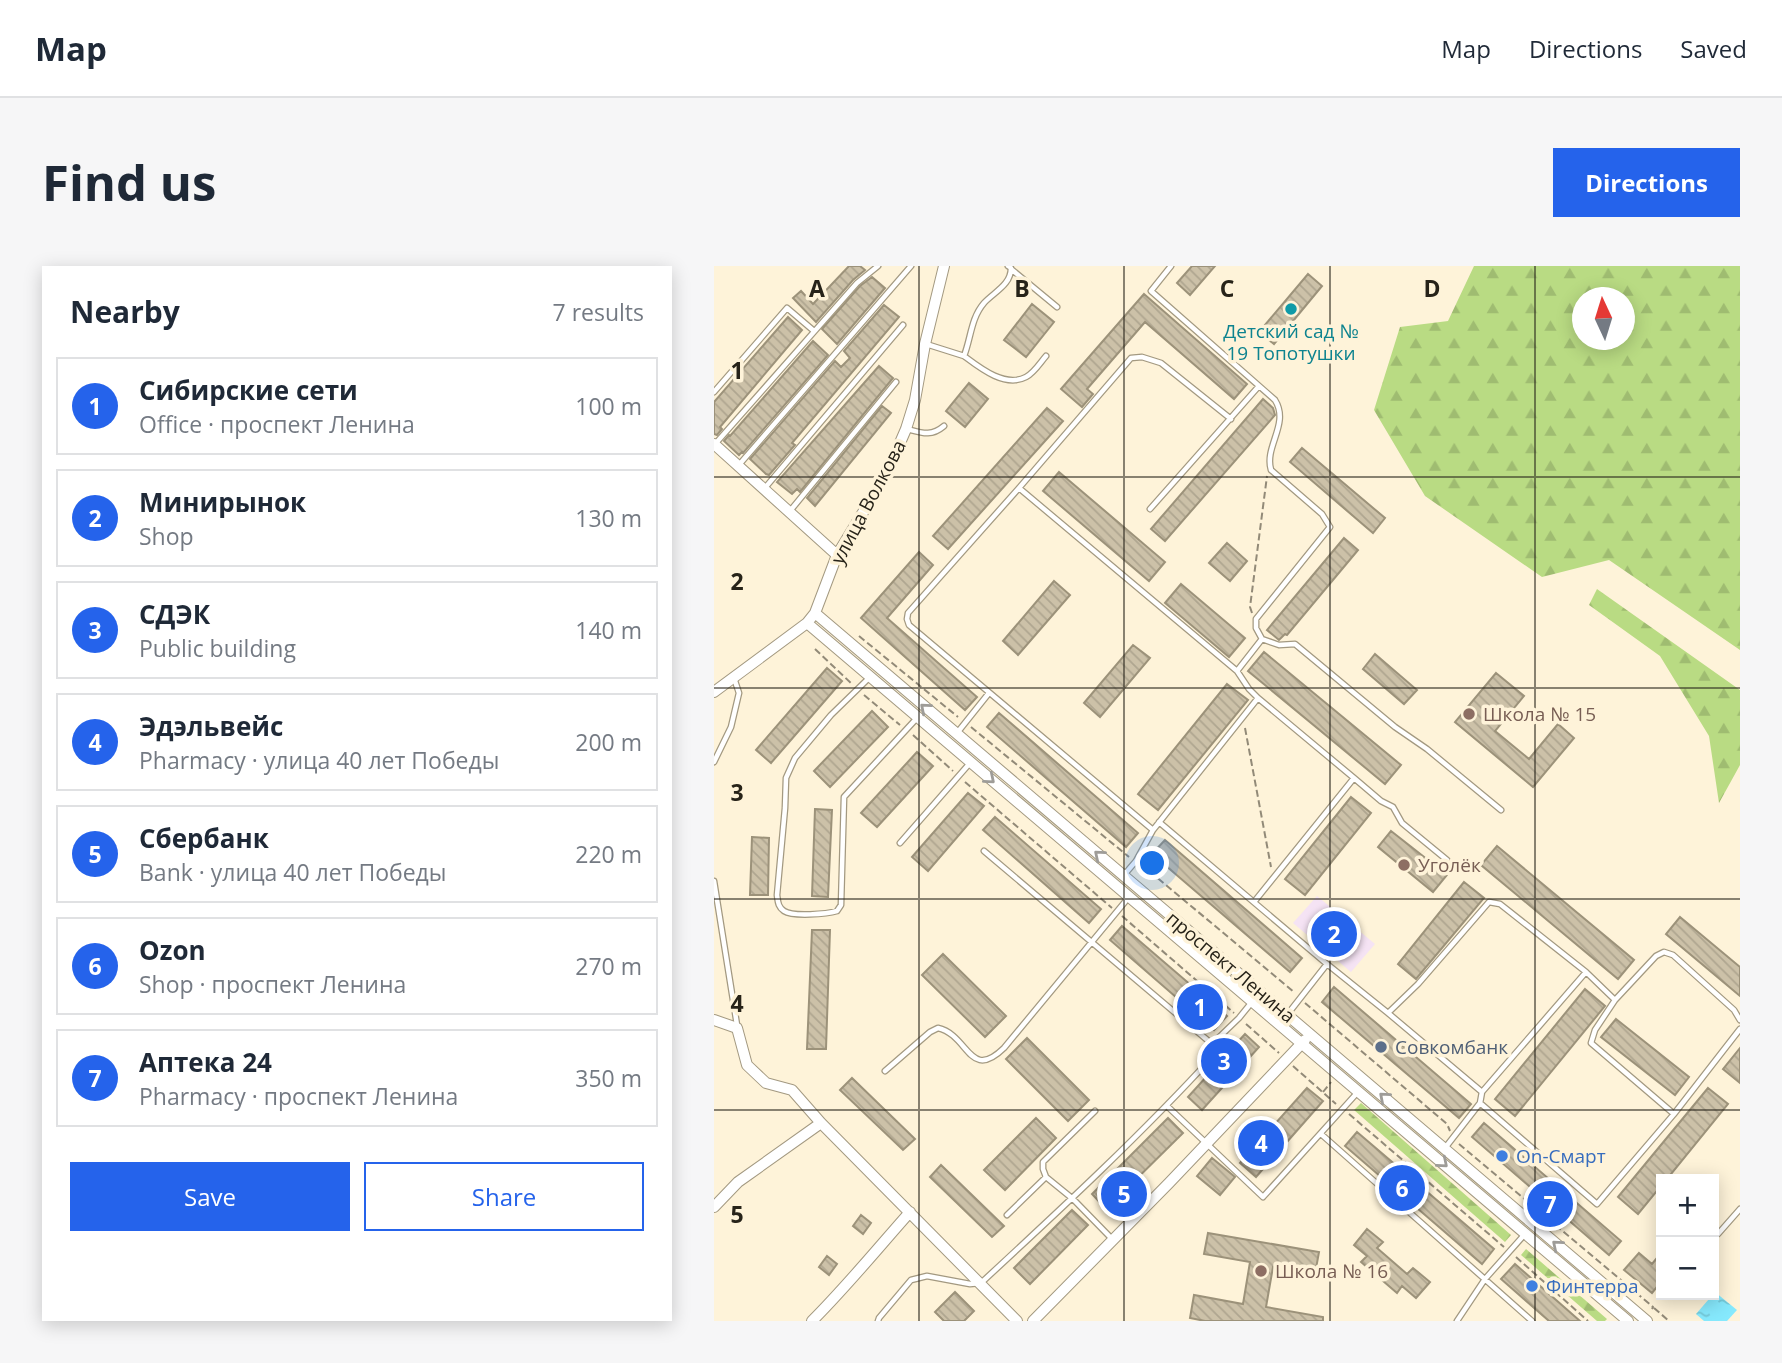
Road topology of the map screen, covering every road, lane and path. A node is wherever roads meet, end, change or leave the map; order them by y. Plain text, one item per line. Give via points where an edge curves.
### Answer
1 (878, 266) edge
2 (911, 266) edge
3 (944, 266) edge
4 (1171, 266) edge
5 (1009, 267) edge
6 (1057, 307) dead end
7 (903, 325) dead end
8 (814, 331) junction
9 (925, 344) junction
10 (964, 356) junction
11 (1046, 356) dead end
12 (896, 382) dead end
13 (1259, 386) junction
14 (714, 392) edge
15 (1231, 419) junction
16 (944, 426) dead end
17 (906, 429) junction
18 (714, 444) edge
19 (1269, 463) junction
20 (738, 466) junction
21 (1019, 488) junction
22 (764, 489) junction
23 (1150, 509) dead end
24 (789, 512) junction
25 (837, 555) junction
26 (815, 613) junction
27 (1256, 619) junction
28 (807, 624) junction
29 (859, 636) dead end
30 (1262, 639) junction
31 (815, 649) dead end
32 (1237, 671) junction
33 (734, 677) junction
34 (870, 677) junction
35 (858, 689) junction
36 (714, 692) edge
37 (989, 693) junction
38 (1258, 698) junction
39 (1243, 717) junction
40 (918, 718) junction
41 (966, 723) junction
42 (907, 730) junction
43 (956, 734) junction
44 (714, 762) edge
45 (970, 762) junction
46 (958, 776) junction
47 (1354, 778) junction
48 (1501, 810) dead end
49 (1159, 822) junction
50 (1153, 830) junction
51 (900, 843) dead end
52 (984, 851) dead end
53 (1447, 860) dead end
54 (1136, 861) junction
55 (1124, 876) junction
56 (1273, 879) junction
57 (714, 881) edge
58 (1129, 897) junction
59 (1254, 902) junction
60 (1117, 912) junction
61 (1092, 942) junction
62 (1327, 964) junction
63 (1586, 972) junction
64 (1300, 999) junction
65 (1615, 1000) junction
66 (1252, 1001) junction
67 (1388, 1013) junction
68 (1287, 1015) junction
69 (1239, 1018) junction
70 (714, 1020) edge
71 (1740, 1020) edge
72 (737, 1028) junction
73 (1740, 1029) edge
74 (1310, 1035) junction
75 (1212, 1044) junction
76 (1301, 1044) junction
77 (1286, 1059) junction
78 (885, 1071) dead end
79 (1358, 1091) junction
80 (1482, 1092) junction
81 (1480, 1103) junction
82 (1167, 1106) junction
83 (1343, 1109) junction
84 (1095, 1111) dead end
85 (1674, 1114) junction
86 (821, 1123) junction
87 (1321, 1134) junction
88 (1453, 1138) junction
89 (1206, 1143) junction
90 (1444, 1149) junction
91 (1046, 1177) junction
92 (1073, 1199) junction
93 (714, 1207) edge
94 (1740, 1209) edge
95 (910, 1212) junction
96 (1007, 1215) dead end
97 (1526, 1233) junction
98 (1719, 1233) edge
99 (1113, 1240) junction
100 (1509, 1251) junction
101 (1485, 1279) junction
102 (981, 1283) junction
103 (1653, 1307) junction
104 (1622, 1319) edge
105 (1645, 1320) edge
106 (812, 1321) edge
107 (878, 1321) edge
108 (1017, 1321) edge
109 (1033, 1321) edge
110 (1457, 1321) edge
111 (1532, 1321) edge
112 (1588, 1321) edge
113 (1669, 1321) edge

1 - 8 lane
2 - 20 lane
3 - 9 street, улица Волкова
4 - 13 lane via 1151,291
5 - 6 lane
5 - 10 lane via 1007,282 983,304 972,324
7 - 22 lane
8 - 14 lane via 787,307
8 - 18 lane
9 - 10 lane
9 - 17 street, улица Волкова
10 - 11 lane via 994,376 1018,380
12 - 24 lane
13 - 15 lane
13 - 19 lane via 1280,408
15 - 21 lane via 1161,363 1131,358
15 - 23 lane
16 - 17 lane via 930,434
17 - 25 street, улица Волкова via 887,473
18 - 20 street
19 - 27 path via 1250,607
19 - 27 lane via 1330,527
20 - 22 street
21 - 32 lane
21 - 37 lane via 907,619
22 - 24 street
24 - 25 street
25 - 26 street, улица Волкова
26 - 28 street, улица Волкова
43 -> 26 street, проспект Ленина
27 - 30 lane
28 - 33 street, улица Волкова
28 - 34 street, проспект Ленина
29 - 41 path
30 - 32 lane
30 - 48 lane via 1295,644
31 - 35 path
32 - 38 lane
33 - 36 street, улица Волкова
33 - 44 lane via 739,693 732,727
34 - 35 lane
34 - 40 street, проспект Ленина
35 - 42 path
35 - 42 lane via 795,758 786,778 777,895 781,909 791,914 823,914 841,905 844,797
37 - 41 lane
37 - 50 lane
38 - 39 lane
38 - 47 lane
39 - 49 lane
39 - 56 path
40 - 42 lane
40 - 45 street, проспект Ленина
41 - 43 lane
41 - 54 path
42 - 46 path
55 -> 43 street, проспект Ленина
45 - 46 lane
45 -> 58 street, проспект Ленина
46 - 51 lane
46 - 60 path
47 - 53 lane via 1393,807 1402,823
47 - 56 lane
49 - 50 lane
49 - 59 lane
50 - 54 lane
52 - 61 lane
54 - 55 lane
54 - 64 path
55 - 68 street, проспект Ленина
56 - 59 lane
57 - 72 lane
58 - 60 lane
58 - 66 street, проспект Ленина
59 - 62 lane
60 - 61 lane
60 - 69 path
61 - 75 lane
61 - 78 lane via 995,1058 976,1060 947,1030 939,1028
62 - 64 lane
62 - 67 lane
63 - 65 lane
63 - 67 lane via 1500,904 1489,902
63 - 80 lane
64 - 68 lane
64 - 88 path via 1447,1124
65 - 71 lane via 1664,952 1673,955
65 - 85 lane via 1591,1043
66 - 69 lane
66 - 76 street, проспект Ленина
67 - 80 lane
68 - 74 street, проспект Ленина
69 - 75 lane
69 - 77 path
70 - 72 street
72 - 86 street via 747,1065 766,1083 792,1090
73 - 85 lane
74 - 76 street
90 -> 74 street, проспект Ленина
75 - 82 lane via 1214,1054
76 - 77 street
76 - 79 street, проспект Ленина
77 - 83 path
77 - 89 street
79 - 83 lane
79 -> 97 street, проспект Ленина
80 - 81 lane
81 - 85 lane via 1597,1204
81 - 88 lane
82 - 89 lane
82 - 92 lane
83 - 87 lane
83 - 100 path
84 - 91 lane via 1043,1161
86 - 93 street via 738,1182
86 - 95 street
87 - 89 lane via 1263,1197
87 - 101 lane
88 - 90 lane
88 - 103 path
89 - 99 street
105 -> 90 street, проспект Ленина
91 - 92 lane
91 - 96 lane
92 - 99 lane
92 - 102 lane
94 - 98 lane
95 - 102 street
95 - 106 street
97 - 100 lane
97 - 104 street, проспект Ленина
99 - 109 street
100 - 101 lane
100 - 112 path
101 - 110 lane
101 - 111 lane
102 - 107 lane via 927,1276 911,1280
102 - 108 street
103 - 105 path
103 - 113 path

